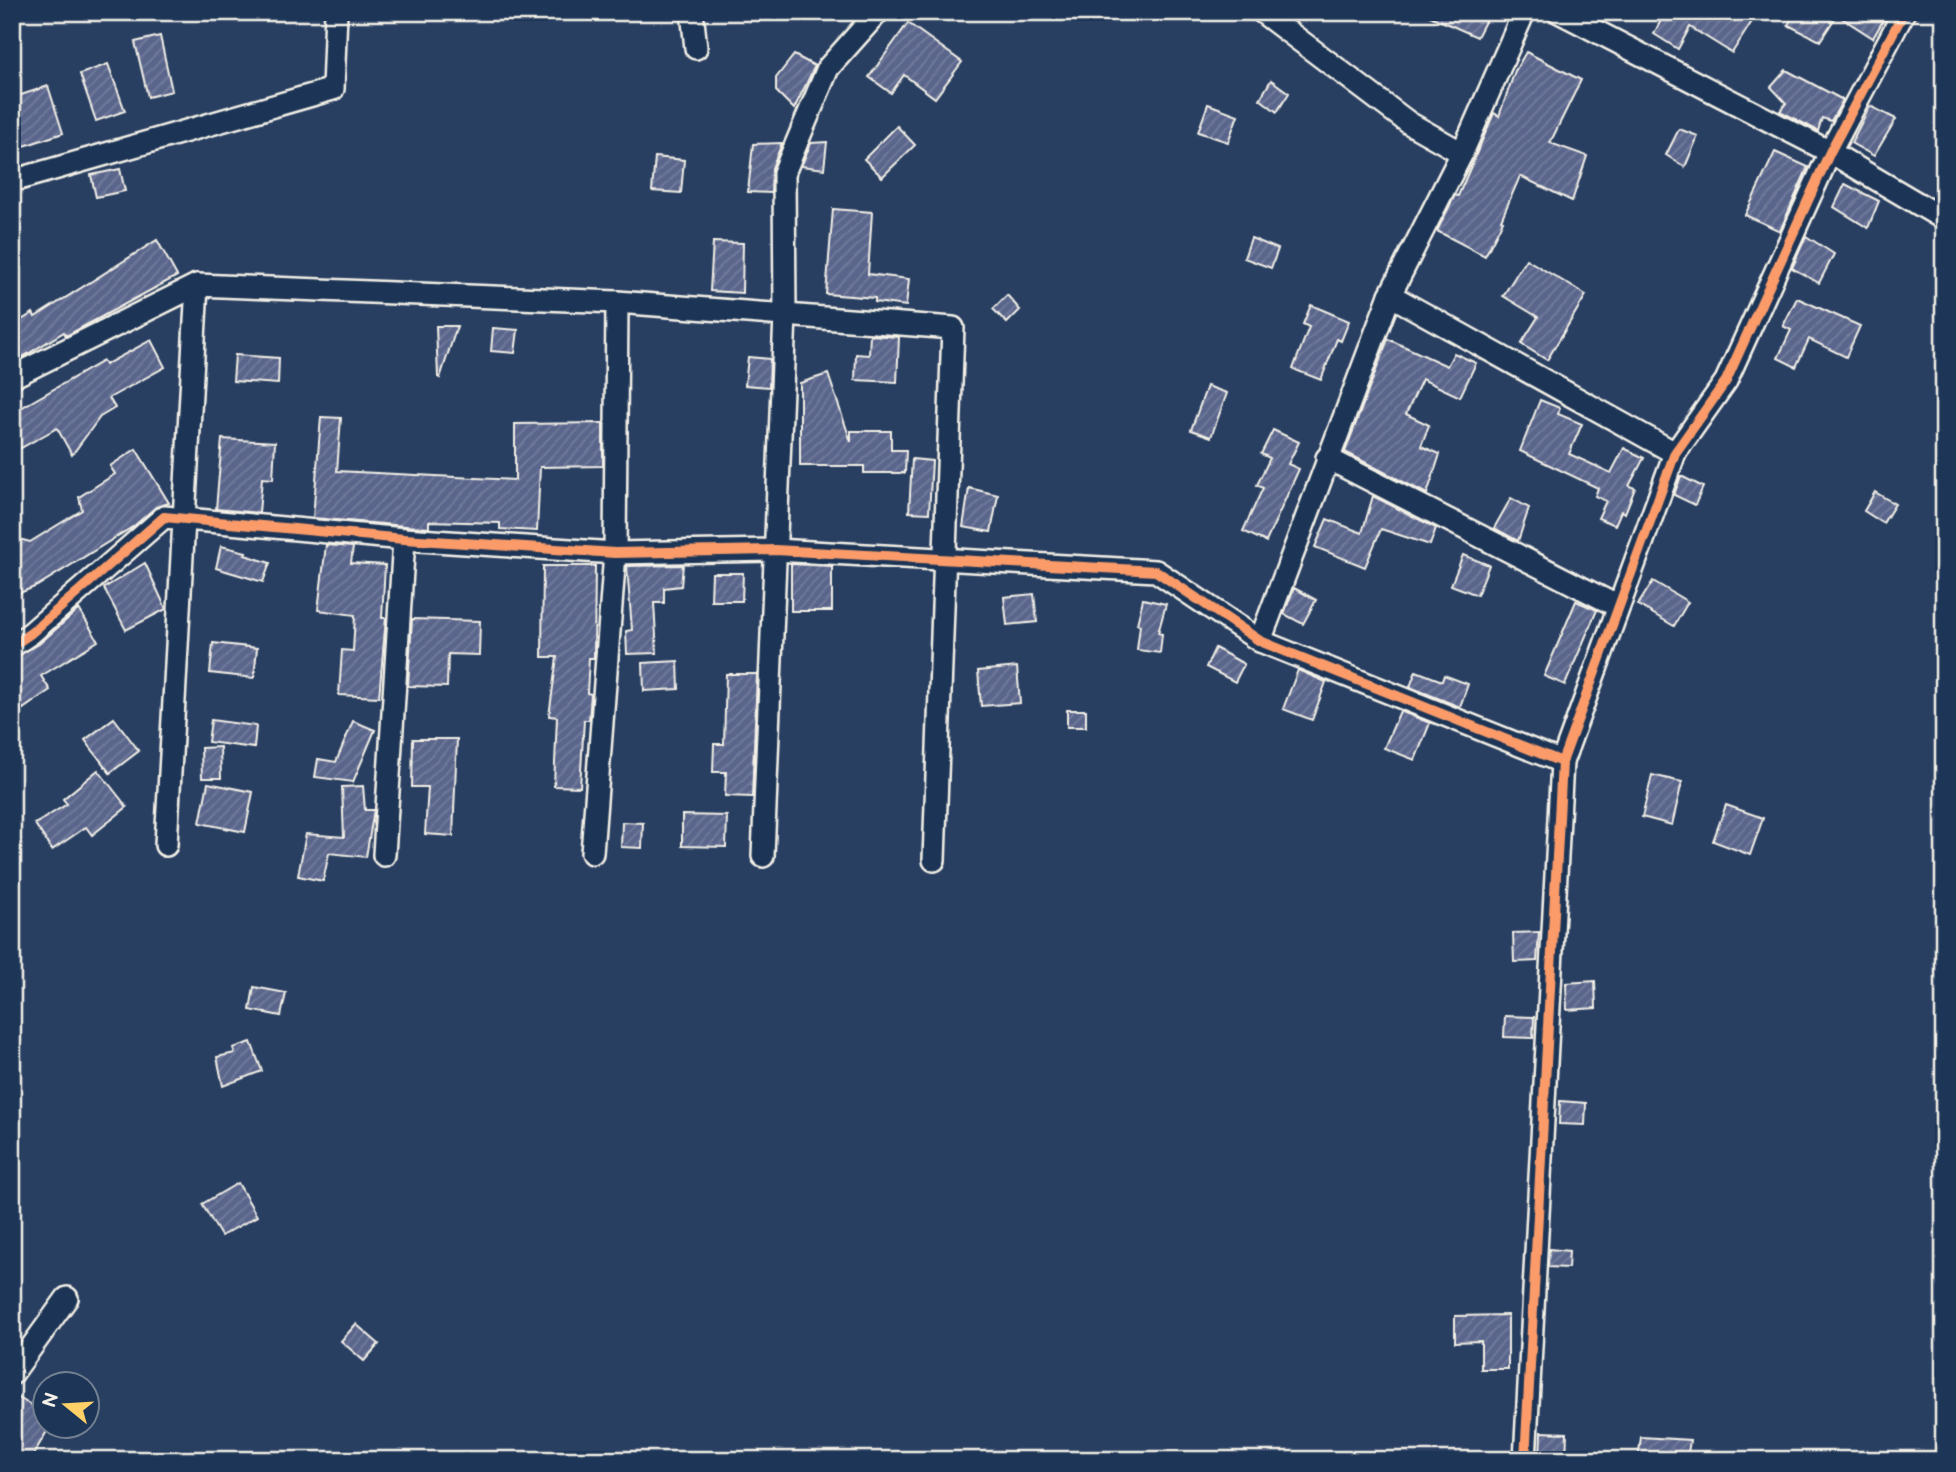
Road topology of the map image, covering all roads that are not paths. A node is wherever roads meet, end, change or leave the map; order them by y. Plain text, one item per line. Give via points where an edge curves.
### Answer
1 (336, 12) edge
2 (692, 12) edge
3 (878, 12) edge
4 (1262, 12) edge
5 (1524, 12) edge
6 (1559, 12) edge
7 (1904, 12) edge
8 (696, 48) dead end
9 (1830, 152) junction
10 (1462, 153) junction
11 (12, 181) edge
12 (1944, 219) edge
13 (197, 285) junction
14 (1390, 295) junction
15 (617, 302) junction
16 (785, 315) junction
17 (12, 377) edge
18 (1675, 453) junction
19 (1327, 458) junction
20 (185, 518) junction
21 (404, 539) junction
22 (775, 550) junction
23 (615, 553) junction
24 (945, 559) junction
25 (1617, 606) junction
26 (1260, 640) junction
27 (12, 646) edge
28 (1562, 762) junction
29 (166, 845) dead end
30 (592, 853) dead end
31 (384, 855) dead end
32 (762, 856) dead end
33 (934, 860) dead end
34 (67, 1298) dead end
35 (12, 1374) edge
36 (1525, 1460) edge

1 - 11 street via 332,89
2 - 8 street
3 - 16 street via 828,68 784,173
4 - 10 street via 1409,123
5 - 10 street
6 - 9 street
7 - 9 street
9 - 12 street
9 - 18 street via 1726,381
10 - 14 street
13 - 15 street
13 - 17 street
13 - 20 street
14 - 18 street
14 - 19 street
15 - 16 street
15 - 23 street
16 - 22 street
16 - 24 street via 953,328
18 - 25 street
19 - 25 street
19 - 26 street
20 - 21 street
20 - 27 street via 164,517
20 - 29 street
21 - 23 street
21 - 31 street
22 - 23 street
22 - 24 street
22 - 32 street
23 - 30 street
24 - 26 street via 1156,571
24 - 33 street
25 - 28 street
26 - 28 street
28 - 36 street
34 - 35 street

